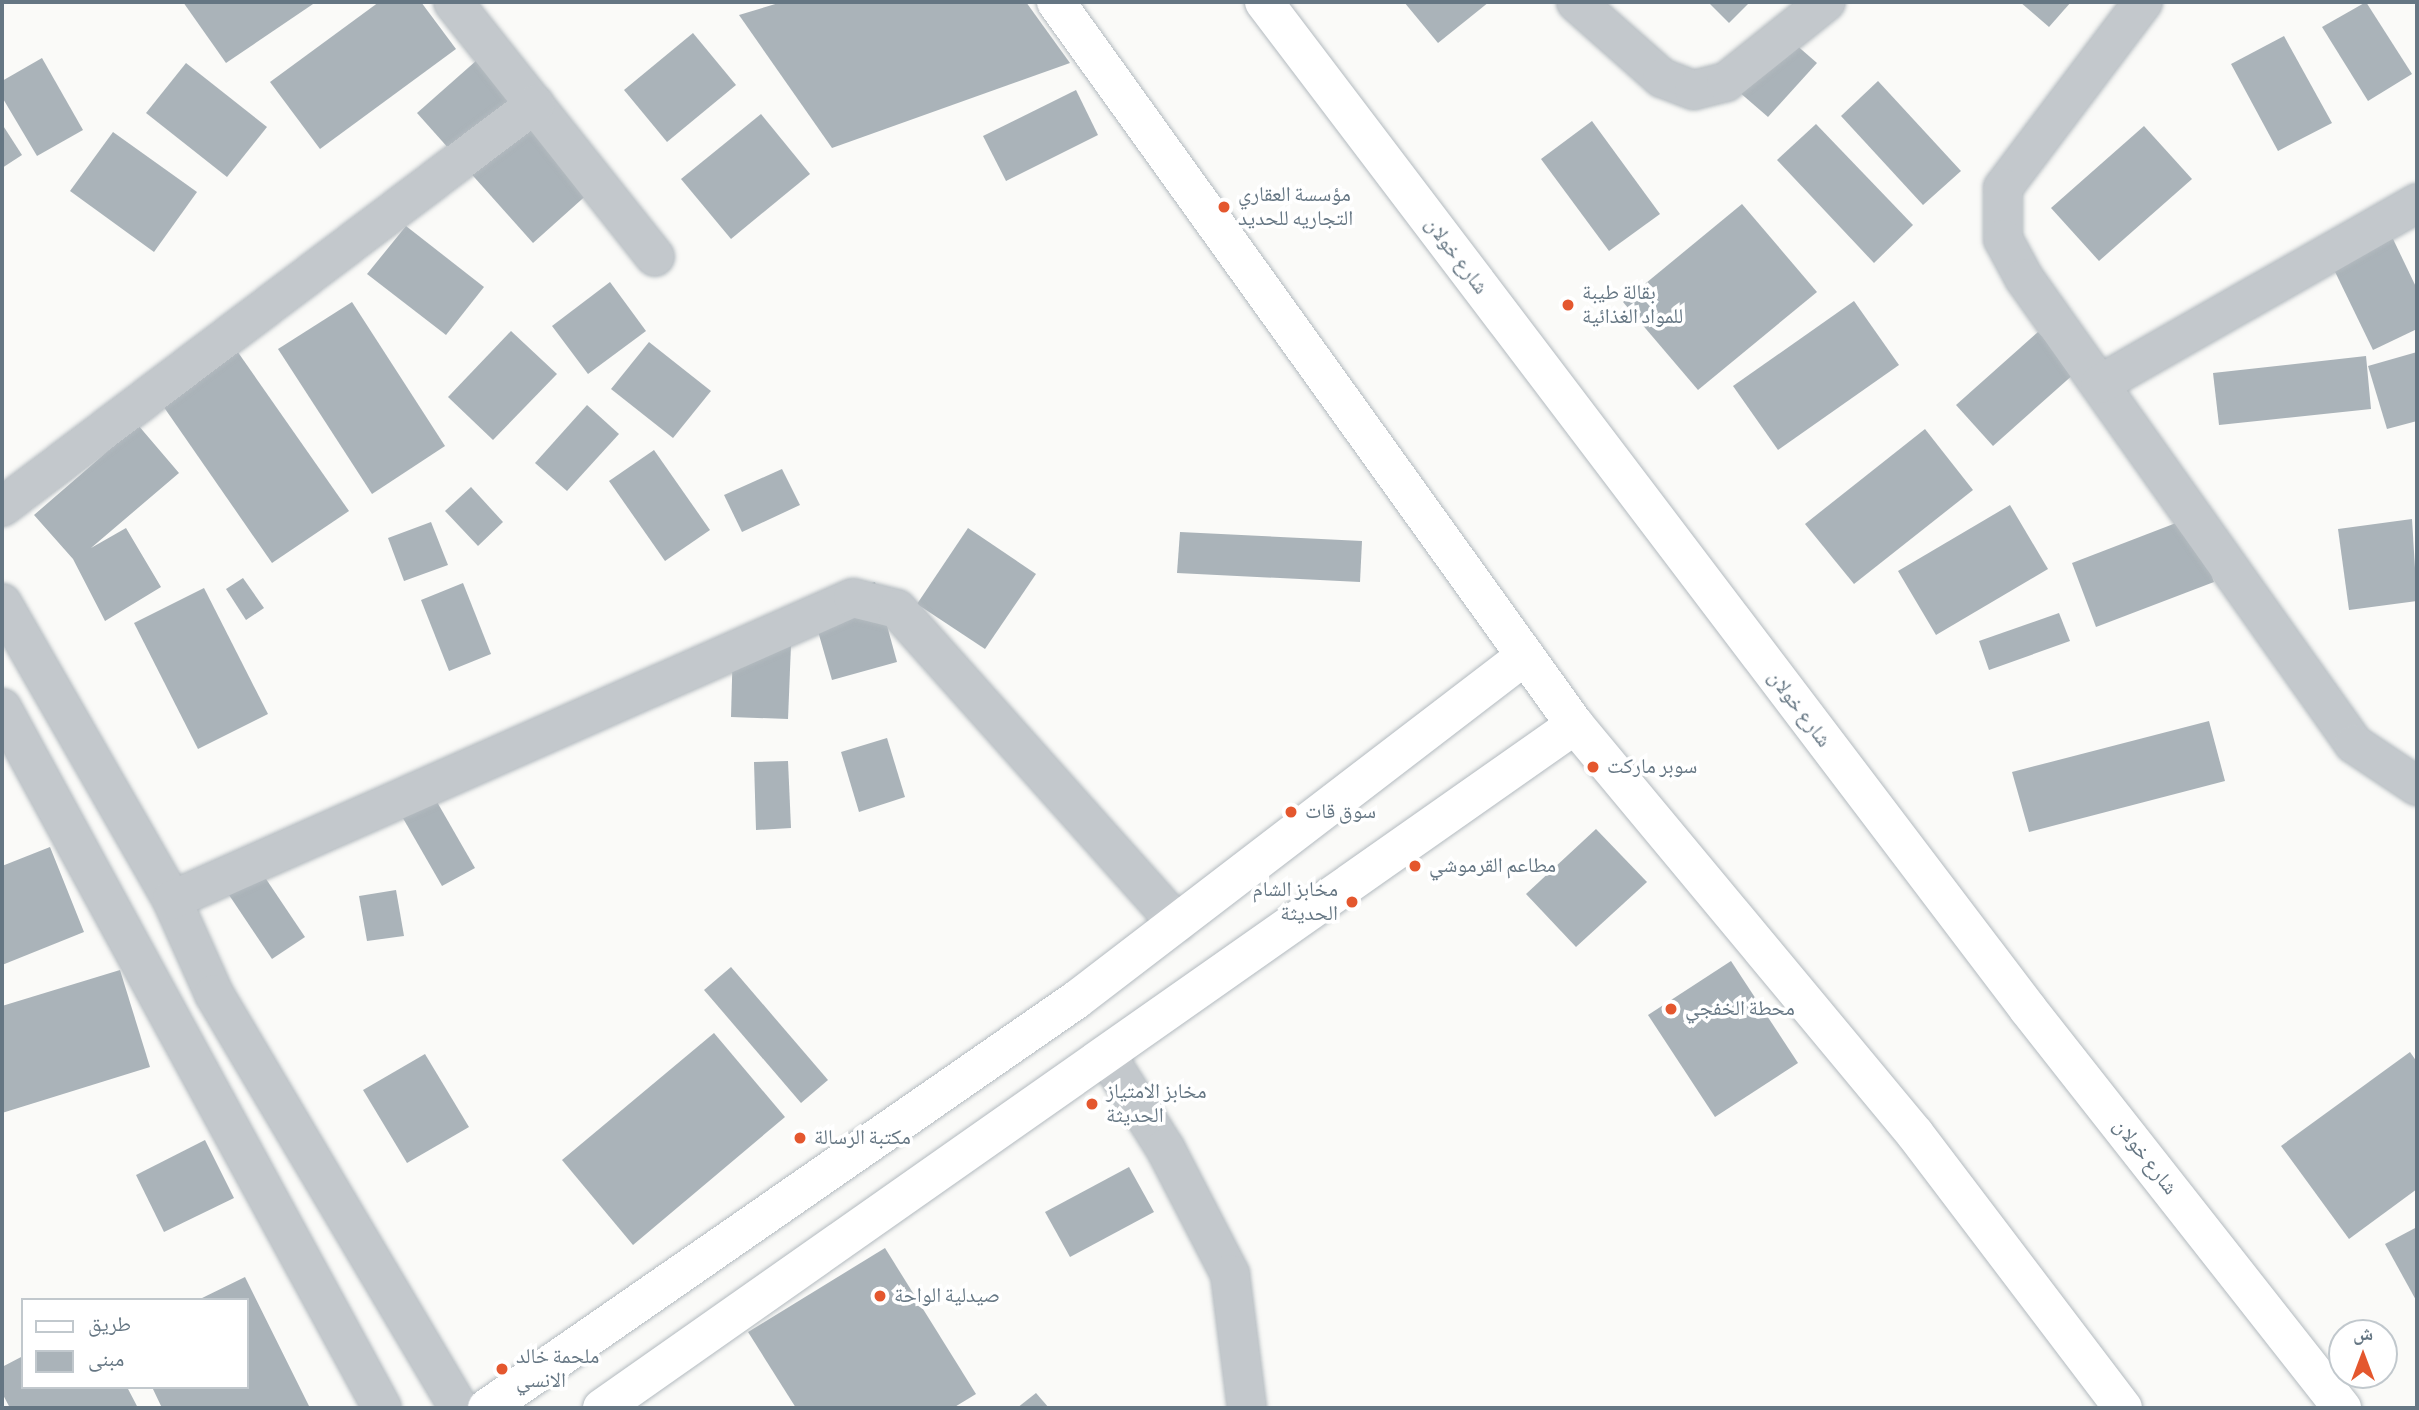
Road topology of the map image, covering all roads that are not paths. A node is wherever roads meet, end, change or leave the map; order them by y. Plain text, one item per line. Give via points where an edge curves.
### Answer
1 (453, 2) edge
2 (1056, 2) edge
3 (1264, 2) edge
4 (1576, 2) edge
5 (1826, 2) edge
6 (2143, 2) edge
7 (535, 104) junction
8 (2417, 203) edge
9 (655, 257) dead end
10 (2100, 384) junction
11 (2, 507) edge
12 (2, 603) edge
13 (1525, 656) junction
14 (2, 708) edge
15 (1575, 725) junction
16 (2417, 786) edge
17 (172, 900) junction
18 (1177, 923) junction
19 (1107, 1056) junction
20 (382, 1408) edge
21 (459, 1408) edge
22 (487, 1408) edge
23 (602, 1408) edge
24 (1247, 1408) edge
25 (2123, 1408) edge
26 (2342, 1408) edge

1 - 7 street
2 - 13 main road
3 - 26 main road, شارع خولان via 2028,1009
4 - 5 street via 1662,78 1694,90 1726,82
6 - 10 street via 2003,188 2003,239
7 - 9 street
7 - 11 street
8 - 10 street
10 - 16 street via 2354,744
12 - 17 street
13 - 15 main road
13 - 18 main road
14 - 20 street
15 - 19 main road
15 - 25 main road via 1915,1134
17 - 18 street via 853,598 897,609
17 - 21 street via 214,994
18 - 22 main road via 1076,1000
19 - 23 main road
19 - 24 street via 1165,1147 1230,1274

